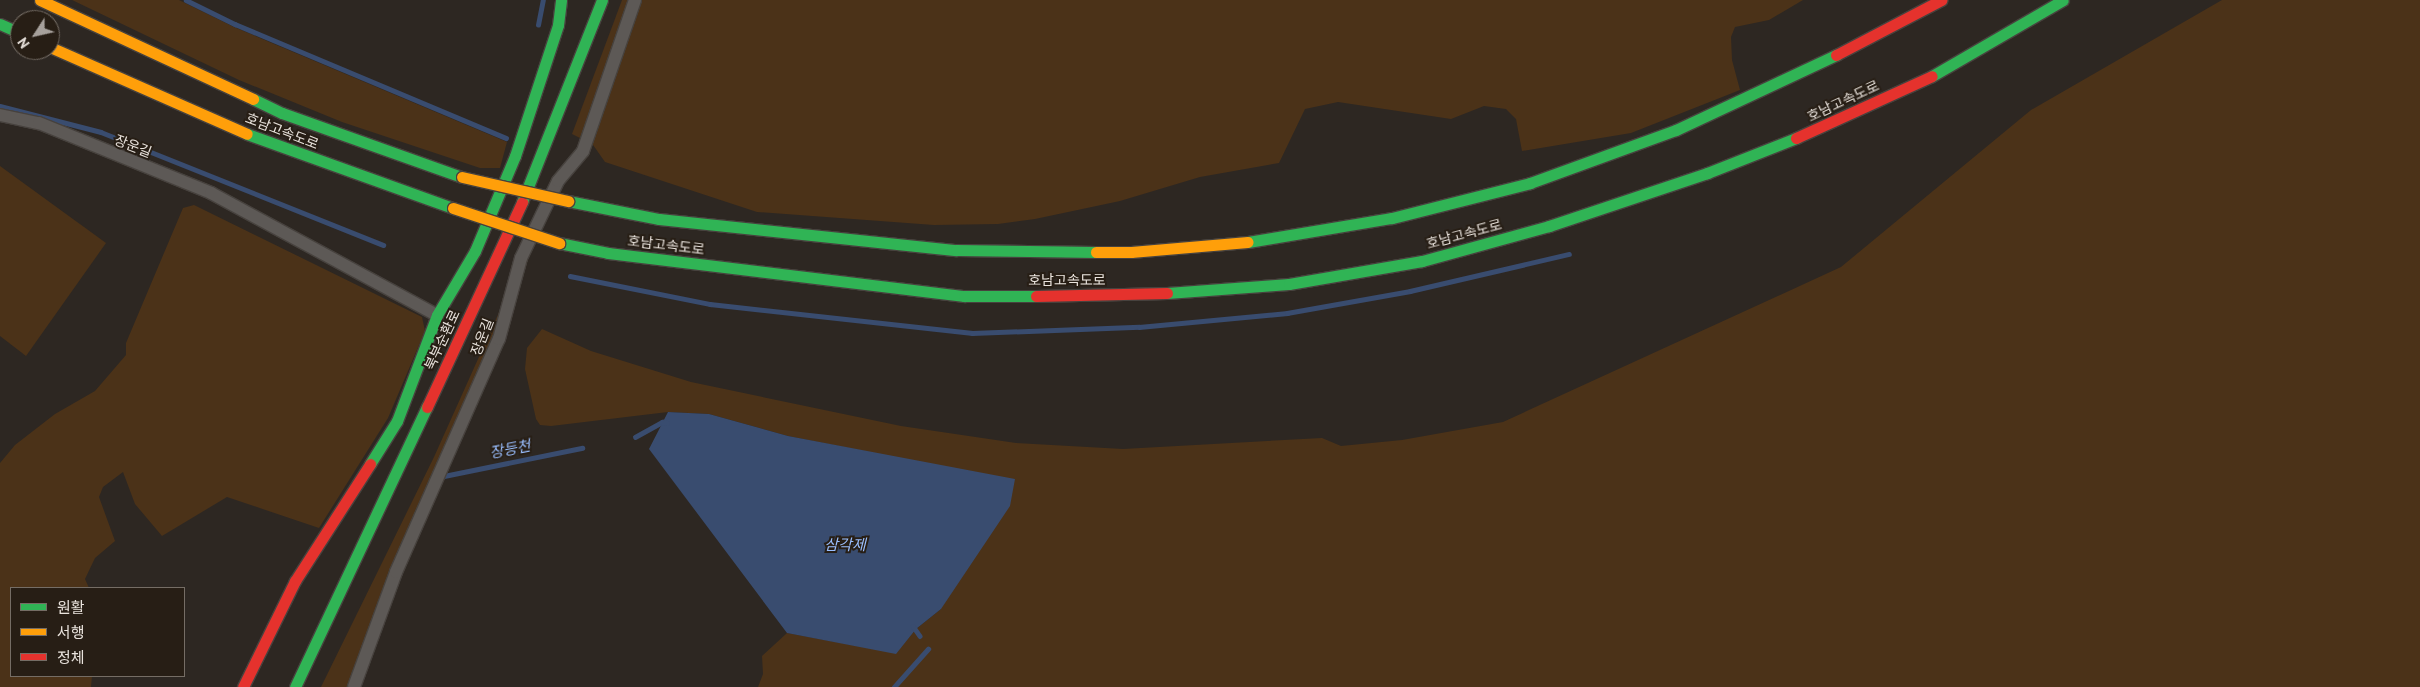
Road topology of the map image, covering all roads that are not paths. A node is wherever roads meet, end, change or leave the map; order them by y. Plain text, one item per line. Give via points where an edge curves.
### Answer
1 (40, 0) edge
2 (561, 0) edge
3 (602, 0) edge
4 (635, 0) edge
5 (1941, 0) edge
6 (2063, 0) edge
7 (60, 52) edge
8 (0, 115) edge
9 (437, 314) junction
10 (244, 687) edge
11 (296, 687) edge
12 (354, 687) edge

1 - 5 main road, 호남고속도로, bridge via 282,113 462,177 659,220 956,250 1131,252 1278,239 1392,218 1530,184 1684,126 1792,78
2 - 9 main road via 558,25 515,156 475,251
3 - 11 main road, 북부순환로 via 520,208
4 - 12 street, 장운길 via 583,151 558,181 521,258 499,340 396,572
6 - 7 main road, 호남고속도로, bridge via 1956,64 1823,128 1707,173 1550,226 1422,261 1289,284 1132,295 964,296 731,269 559,243 268,143
8 - 9 street, 장운길 via 39,123 211,192
9 - 10 main road via 397,421 295,580

